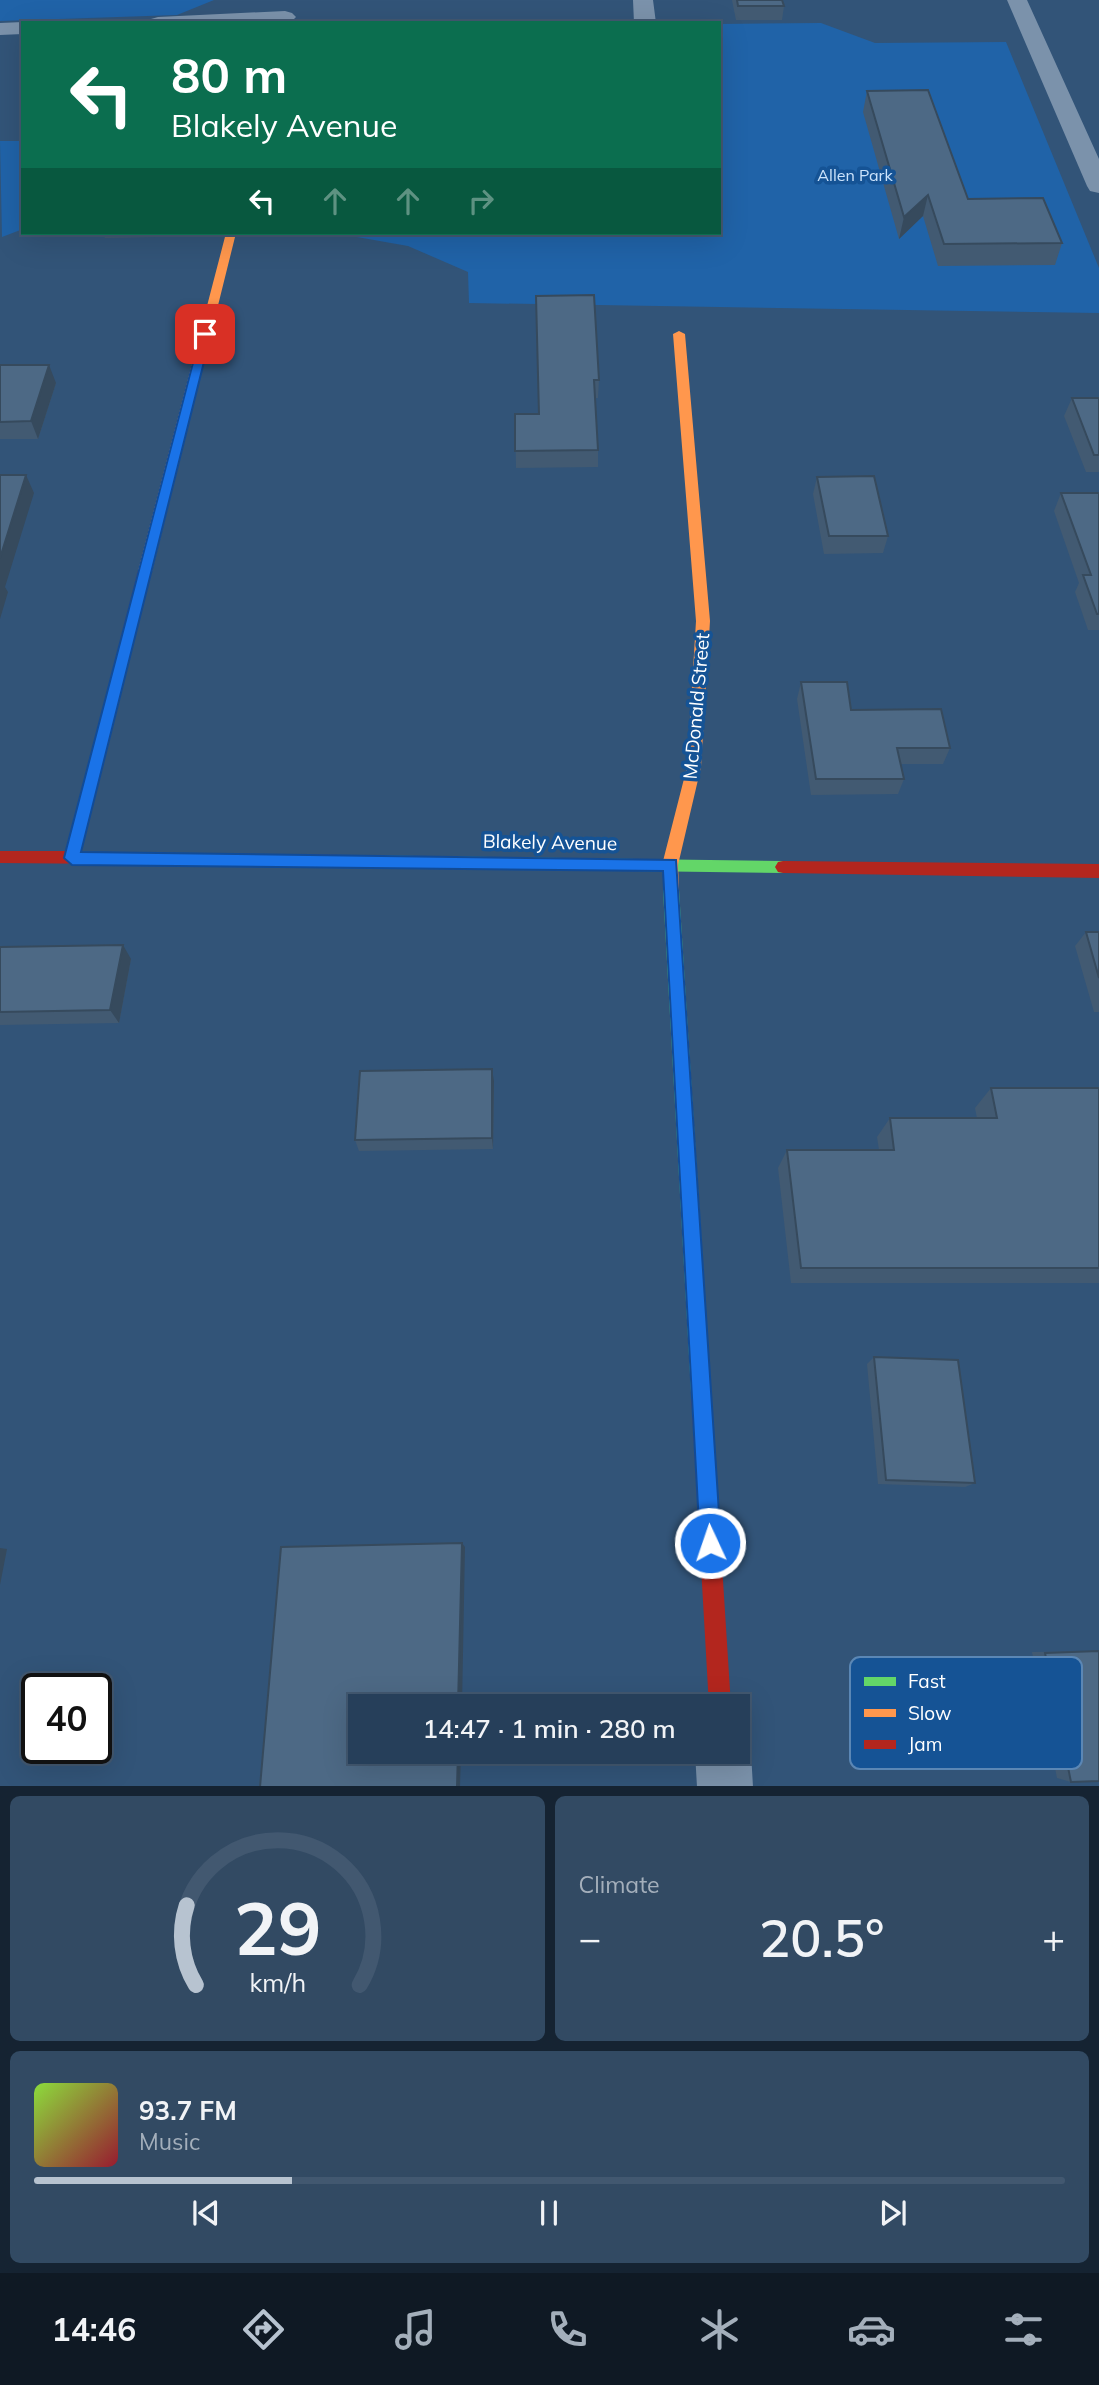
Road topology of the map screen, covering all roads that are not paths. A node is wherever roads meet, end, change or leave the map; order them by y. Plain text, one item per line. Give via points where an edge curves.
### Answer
1 (643, 0) edge
2 (1017, 0) edge
3 (286, 13) edge
4 (184, 21) edge
5 (645, 21) edge
6 (21, 28) edge
7 (0, 29) edge
8 (1094, 162) edge
9 (1099, 186) edge
10 (230, 235) edge
11 (679, 334) dead end
12 (0, 857) edge
13 (72, 858) junction
14 (670, 864) junction
15 (1099, 871) edge
16 (719, 1694) edge
17 (724, 1764) edge
18 (725, 1786) edge

1 - 5 street
2 - 8 street
3 - 4 street
6 - 7 street
8 - 9 street
10 - 13 street
11 - 14 street, McDonald Street via 703,633 694,767
12 - 13 street, Blakely Avenue
13 - 14 street, Blakely Avenue
14 - 15 street, Blakely Avenue
14 - 16 street, McDonald Street
17 - 18 street

